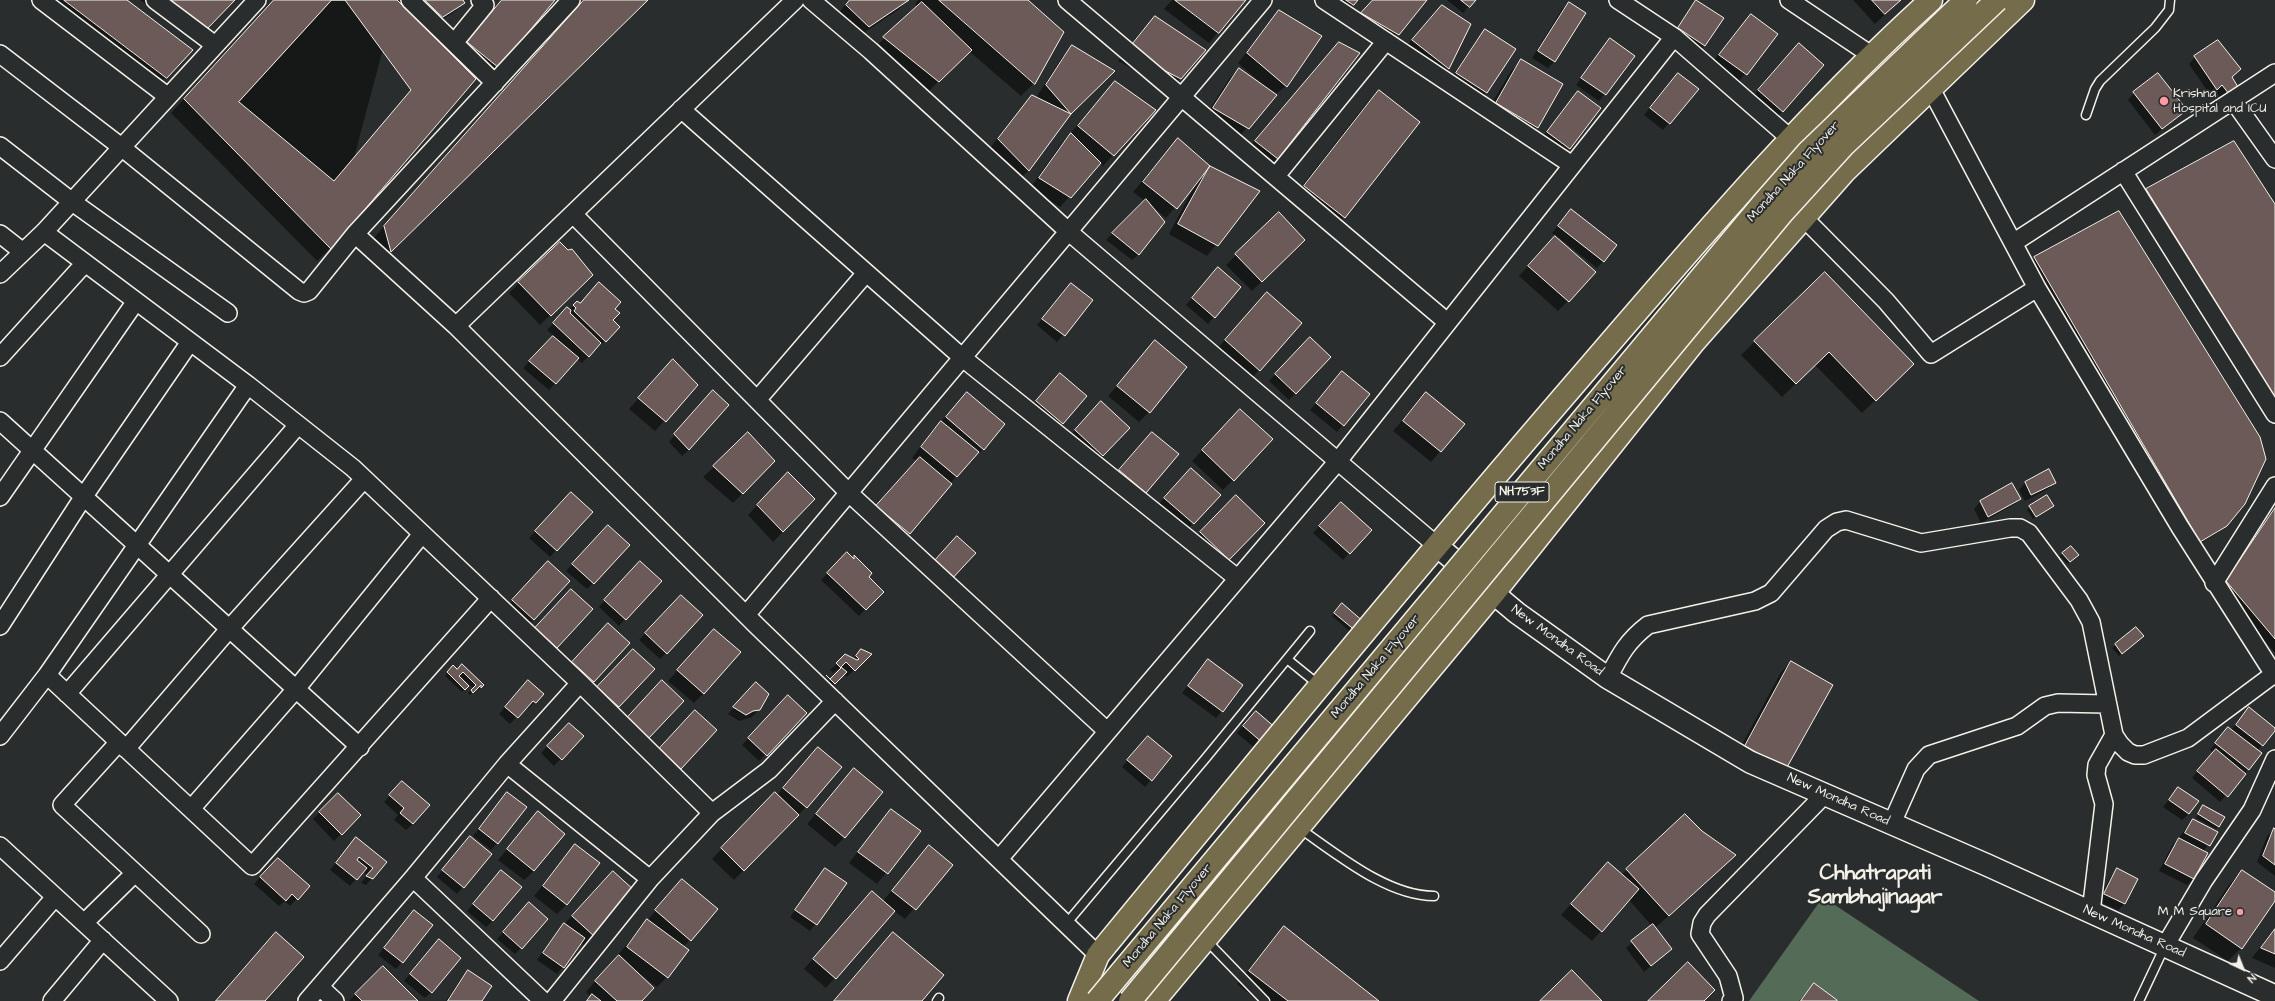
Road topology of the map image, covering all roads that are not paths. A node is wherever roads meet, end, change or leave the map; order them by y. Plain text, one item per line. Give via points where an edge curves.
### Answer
1 (41, 0) edge
2 (155, 0) edge
3 (258, 0) edge
4 (410, 0) edge
5 (480, 0) edge
6 (571, 0) edge
7 (795, 0) edge
8 (811, 0) edge
9 (1067, 0) edge
10 (1263, 0) edge
11 (1324, 0) edge
12 (1618, 0) edge
13 (1789, 0) edge
14 (1931, 0) edge
15 (1966, 0) edge
16 (1997, 0) edge
17 (2023, 0) edge
18 (2170, 0) edge
19 (1674, 37) junction
20 (1386, 41) junction
21 (454, 43) junction
22 (215, 45) junction
23 (0, 54) edge
24 (1871, 55) junction
25 (2275, 72) edge
26 (495, 83) junction
27 (1931, 89) junction
28 (167, 96) junction
29 (1183, 97) junction
30 (2233, 100) junction
31 (681, 109) junction
32 (2086, 115) dead end
33 (1791, 139) junction
34 (0, 146) edge
35 (120, 146) junction
36 (2275, 159) edge
37 (1572, 165) junction
38 (2123, 171) junction
39 (1276, 176) junction
40 (71, 201) junction
41 (573, 214) junction
42 (1804, 218) junction
43 (44, 232) junction
44 (1069, 232) junction
45 (0, 234) edge
46 (355, 234) junction
47 (2013, 243) junction
48 (23, 252) junction
49 (85, 263) junction
50 (866, 273) junction
51 (0, 274) edge
52 (2037, 288) junction
53 (136, 302) junction
54 (228, 313) dead end
55 (1447, 322) junction
56 (456, 326) junction
57 (190, 342) junction
58 (0, 357) edge
59 (964, 359) junction
60 (248, 385) junction
61 (757, 400) junction
62 (2275, 414) edge
63 (0, 421) edge
64 (298, 425) junction
65 (32, 449) junction
66 (1338, 461) junction
67 (364, 479) junction
68 (2275, 486) edge
69 (849, 493) junction
70 (84, 496) junction
71 (0, 497) edge
72 (422, 534) junction
73 (138, 544) junction
74 (1436, 545) junction
75 (170, 573) junction
76 (1237, 578) junction
77 (2214, 583) junction
78 (1493, 594) junction
79 (491, 598) junction
80 (746, 615) junction
81 (0, 626) edge
82 (230, 628) junction
83 (1310, 631) dead end
84 (1287, 659) junction
85 (2274, 675) edge
86 (48, 676) junction
87 (1608, 678) junction
88 (580, 683) junction
89 (1319, 686) junction
90 (296, 688) junction
91 (67, 694) junction
92 (835, 700) junction
93 (2106, 704) junction
94 (1107, 731) junction
95 (2114, 734) junction
96 (0, 736) edge
97 (122, 745) junction
98 (360, 747) junction
99 (2275, 759) edge
100 (507, 764) junction
101 (1825, 794) junction
102 (191, 809) junction
103 (712, 813) junction
104 (1892, 823) junction
105 (1298, 828) junction
106 (1, 849) edge
107 (999, 859) junction
108 (134, 873) junction
109 (413, 878) junction
110 (650, 879) junction
111 (1434, 896) dead end
112 (55, 897) junction
113 (2091, 912) junction
114 (84, 923) junction
115 (1066, 924) junction
116 (201, 934) dead end
117 (103, 940) junction
118 (1205, 940) junction
119 (2165, 946) junction
120 (1098, 955) junction
121 (0, 961) edge
122 (320, 987) junction
123 (2266, 996) edge
124 (158, 998) edge
125 (52, 1001) edge
126 (307, 1001) edge
127 (335, 1001) edge
128 (543, 1001) edge
129 (552, 1001) edge
130 (1079, 1001) edge
131 (1097, 1001) edge
132 (1130, 1001) edge
133 (1154, 1001) edge
134 (1265, 1001) edge
135 (1731, 1001) edge
136 (2139, 1001) edge

1 - 28 street
2 - 22 street
3 - 22 street
4 - 21 street
5 - 21 street via 485,5
6 - 26 street
7 - 31 street
8 - 44 street via 871,51
9 - 29 street
10 - 29 street
11 - 20 street
12 - 19 street
13 - 24 street
14 - 24 main road
15 - 131 main road, Mondha Naka Flyover / NH753F, bridge via 1808,152 1765,201
16 - 132 main road, Mondha Naka Flyover / NH753F, bridge via 1843,146 1782,212
17 - 27 main road
18 - 32 lane via 2169,10 2155,28 2100,81
19 - 33 street
19 - 37 street
20 - 37 street
20 - 39 street
21 - 26 street
22 - 28 street
23 - 35 street
24 - 33 main road
25 - 30 street
26 - 46 street
27 - 42 main road via 1845,171
27 - 47 street
28 - 35 street
29 - 39 street
29 - 44 street
30 - 36 street
30 - 38 street
31 - 41 street
31 - 50 street
33 - 74 main road via 1736,197
34 - 40 street
35 - 40 street
35 - 46 street via 304,293 309,291
37 - 55 street
38 - 47 street
38 - 62 street
39 - 55 street
40 - 43 street
40 - 54 street
41 - 56 street
41 - 61 street
42 - 52 street via 1886,301 1930,354
42 - 78 main road via 1694,342
43 - 48 street
43 - 49 street
44 - 59 street
44 - 66 street
45 - 48 street
46 - 56 street
47 - 52 street
48 - 51 street
49 - 53 street
49 - 58 street
50 - 59 street
50 - 61 street
52 - 77 street
53 - 57 street
53 - 65 street
55 - 66 street
56 - 80 street
57 - 60 street
57 - 70 street
59 - 69 street
59 - 76 street
60 - 64 street
60 - 73 street
61 - 69 street
63 - 65 street
64 - 67 street
64 - 75 street
65 - 70 street
65 - 71 street
66 - 74 street
66 - 76 street
67 - 72 street
67 - 82 street
68 - 77 street
69 - 80 street
69 - 94 street
70 - 73 street
70 - 81 street
72 - 79 street
72 - 90 street
73 - 75 street
73 - 86 street
74 - 78 street, New Mondha Road
74 - 89 main road
75 - 82 street
75 - 91 street
76 - 94 street
77 - 85 street
78 - 87 street, New Mondha Road
78 - 105 main road
79 - 88 street
79 - 98 street
80 - 92 street
82 - 90 street
82 - 97 street
83 - 84 lane
84 - 89 lane
84 - 115 lane
85 - 95 street via 2188,738 2144,755 2135,755 2124,748
86 - 91 street
86 - 96 street
87 - 93 street via 1623,650 1634,636 1648,626 1755,601 1771,593 1826,529 1837,522 1856,522 1921,543 2020,528 2029,532 2037,541 2079,600 2091,622
87 - 101 street, New Mondha Road via 1750,762
88 - 100 street
88 - 103 street
89 - 120 main road
90 - 98 street
90 - 102 street
91 - 97 street
92 - 103 street via 769,770
92 - 107 street
93 - 95 street
93 - 104 street via 2058,703 2045,706 2017,726 1929,755 1916,768
94 - 107 street
95 - 113 street via 2098,765 2096,775 2104,804
97 - 102 street
97 - 108 street via 62,806
98 - 102 street via 252,866
99 - 119 street via 2252,810 2204,880
100 - 109 street
100 - 110 street
101 - 104 street, New Mondha Road
101 - 135 street via 1702,923 1700,934 1728,976 1734,998
103 - 110 street
104 - 113 street, New Mondha Road
105 - 111 lane via 1356,868 1399,890 1420,896
105 - 118 main road
106 - 112 street
107 - 115 street
108 - 114 street
108 - 116 street
109 - 122 street
109 - 128 street
110 - 129 street
112 - 114 street
112 - 121 street
113 - 119 street, New Mondha Road
114 - 117 street
115 - 120 street
117 - 124 street
117 - 125 street
118 - 133 main road
118 - 134 lane
119 - 123 street, New Mondha Road
119 - 136 lane
120 - 130 main road
122 - 126 street
122 - 127 street

